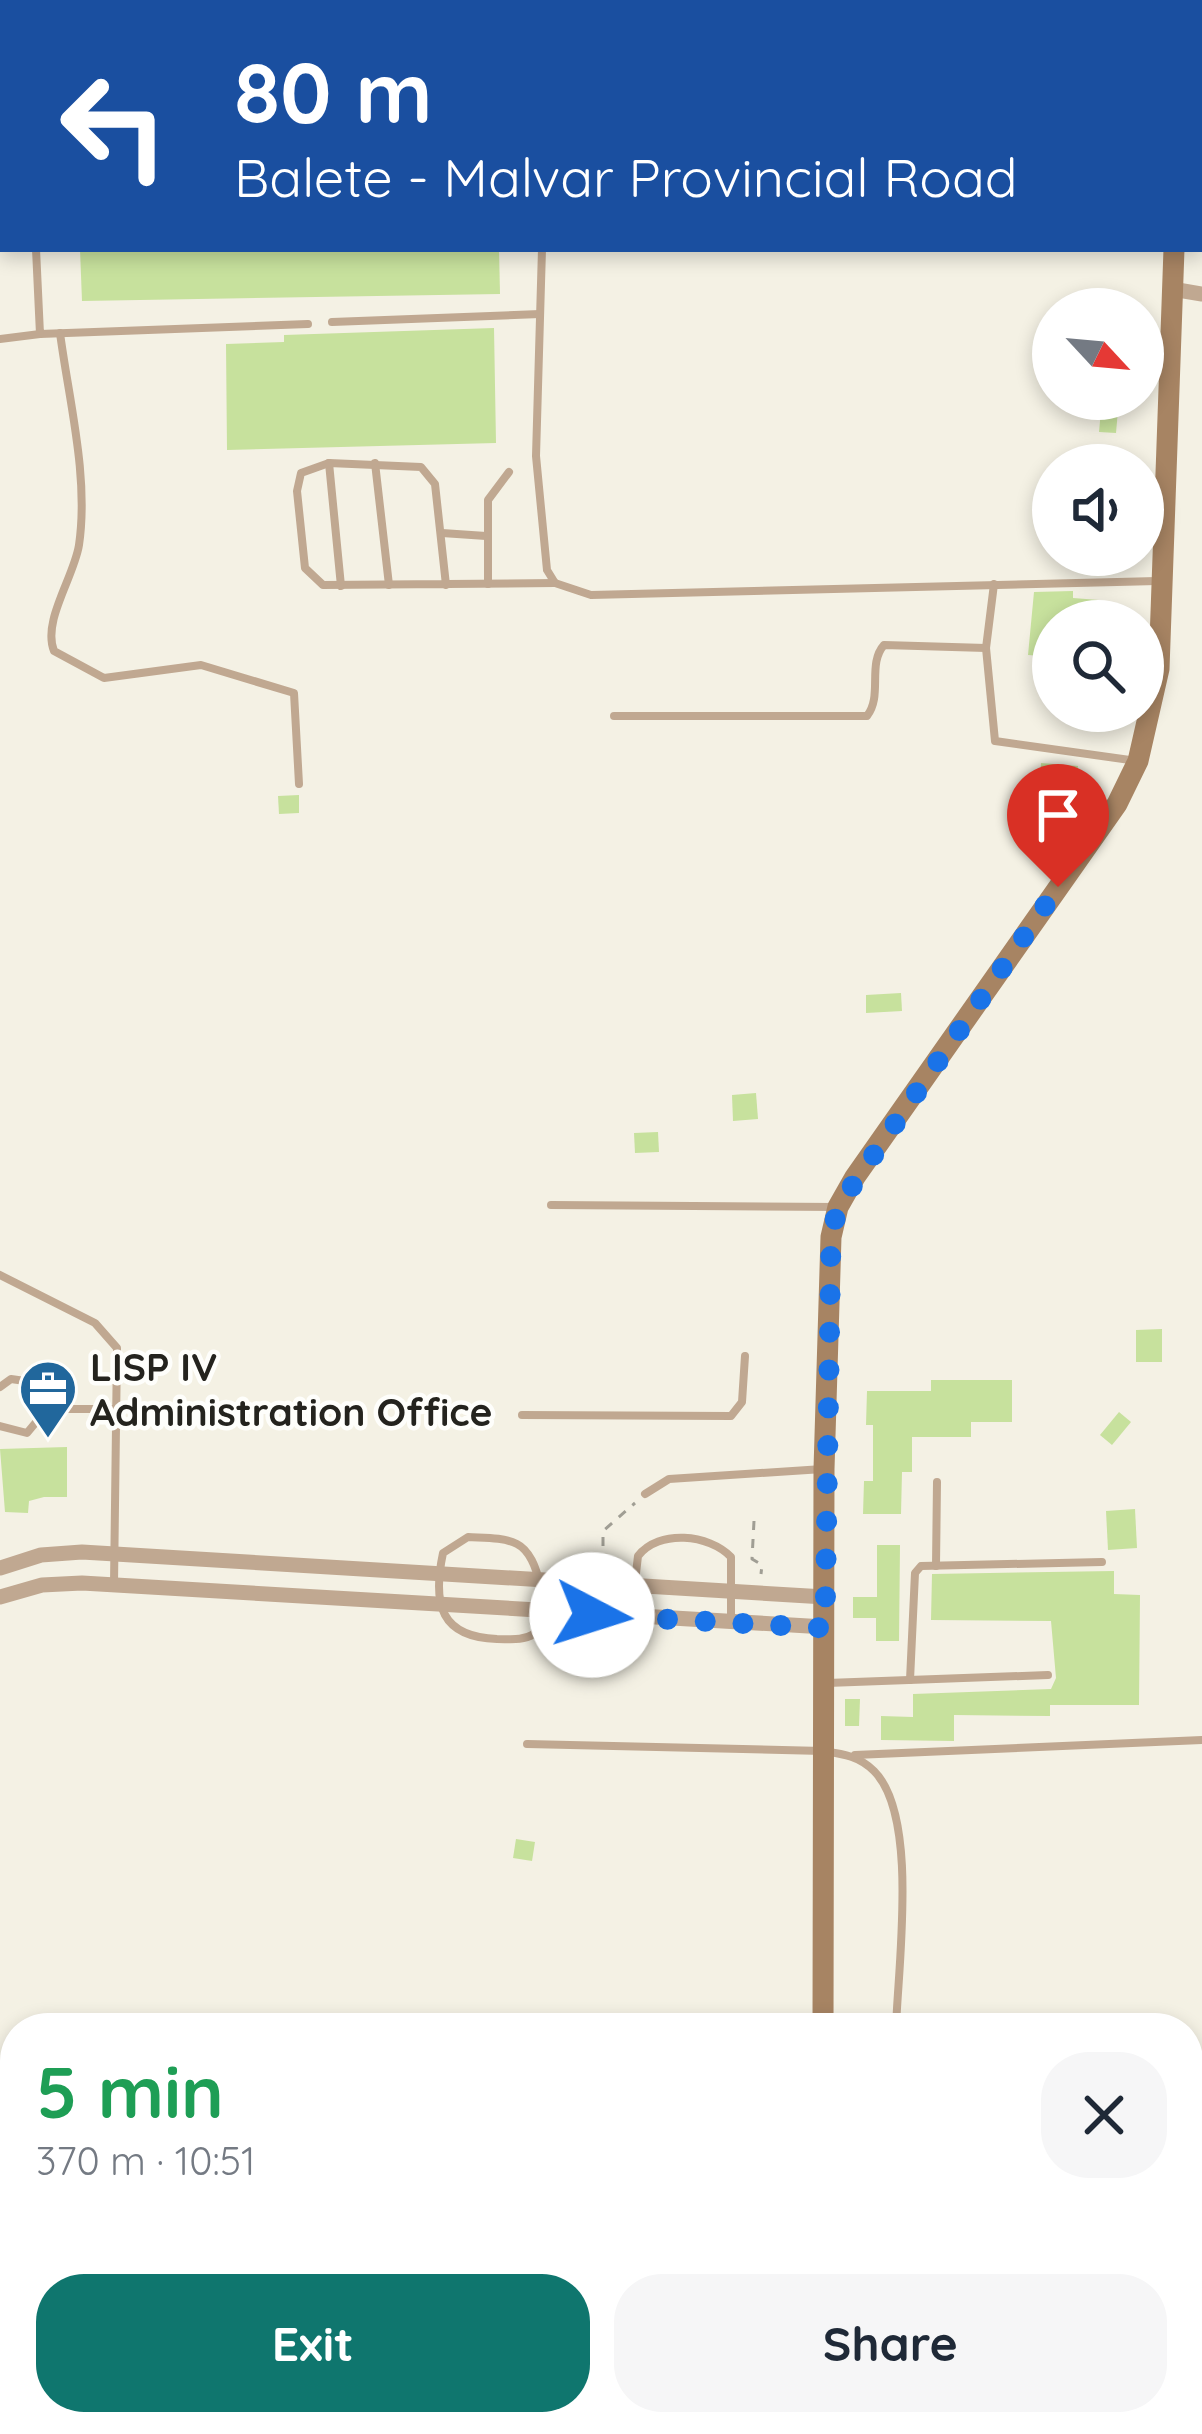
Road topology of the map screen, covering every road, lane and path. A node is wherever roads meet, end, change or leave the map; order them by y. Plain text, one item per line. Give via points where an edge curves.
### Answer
1 (36, 252) edge
2 (542, 252) edge
3 (1174, 252) edge
4 (1172, 289) junction
5 (1202, 294) edge
6 (541, 314) junction
7 (332, 322) dead end
8 (308, 323) dead end
9 (60, 333) junction
10 (40, 334) junction
11 (0, 339) edge
12 (329, 463) junction
13 (375, 464) junction
14 (508, 472) dead end
15 (442, 533) junction
16 (486, 536) junction
17 (1159, 581) junction
18 (488, 584) junction
19 (555, 584) junction
20 (994, 584) junction
21 (389, 585) junction
22 (446, 585) junction
23 (341, 586) junction
24 (986, 648) junction
25 (614, 716) dead end
26 (1138, 761) junction
27 (298, 784) dead end
28 (551, 1204) dead end
29 (838, 1207) junction
30 (0, 1275) edge
31 (745, 1356) dead end
32 (0, 1387) edge
33 (47, 1409) junction
34 (116, 1409) junction
35 (522, 1414) dead end
36 (0, 1426) edge
37 (824, 1469) junction
38 (937, 1482) dead end
39 (645, 1494) joint
40 (754, 1521) dead end
41 (113, 1553) junction
42 (1102, 1562) dead end
43 (936, 1565) junction
44 (0, 1568) edge
45 (438, 1577) junction
46 (536, 1580) junction
47 (602, 1582) junction
48 (114, 1584) junction
49 (634, 1584) junction
50 (732, 1589) junction
51 (760, 1592) junction
52 (0, 1597) edge
53 (825, 1597) junction
54 (442, 1605) junction
55 (542, 1609) junction
56 (630, 1619) junction
57 (731, 1624) junction
58 (825, 1628) junction
59 (1048, 1675) dead end
60 (910, 1680) junction
61 (825, 1684) junction
62 (1202, 1741) edge
63 (527, 1744) dead end
64 (823, 1750) junction
65 (854, 1755) junction
66 (823, 2013) edge
67 (896, 2013) edge

1 - 10 lane
2 - 6 lane
3 - 4 main road
4 - 5 street
4 - 17 main road
6 - 7 lane
6 - 19 lane via 536,456
8 - 9 lane
9 - 10 lane
9 - 27 lane via 82,523 75,569 50,630 54,651 104,678 201,665 295,693
10 - 11 lane
12 - 13 lane
12 - 23 lane
12 - 23 lane via 310,466 296,491 304,568 323,585
13 - 15 lane via 430,474
13 - 21 lane
14 - 16 lane via 488,500
15 - 16 lane
15 - 22 lane
16 - 18 lane
17 - 20 lane
17 - 26 main road via 1159,669
18 - 19 lane
18 - 22 lane
19 - 20 lane via 591,595
20 - 24 lane
21 - 22 lane
21 - 23 lane
24 - 25 lane via 884,645 867,716
24 - 26 lane via 995,741
26 - 29 main road via 1117,804
28 - 29 lane
29 - 37 main road
30 - 34 lane via 112,1336
31 - 35 lane via 742,1402 731,1416
32 - 33 lane via 11,1379 32,1382
33 - 34 lane
33 - 36 lane via 27,1432
34 - 41 lane
37 - 39 lane via 669,1479
37 - 53 main road
38 - 43 lane
39 - 47 path via 604,1532
40 - 51 path
41 - 44 street via 41,1555
41 - 45 street
41 - 48 lane
42 - 43 lane
43 - 60 lane via 915,1573
45 - 46 street
45 - 46 lane via 443,1553 468,1537 520,1546 534,1561
45 - 54 lane
46 - 47 street
46 - 55 lane
47 - 49 street
48 - 52 street via 42,1585
48 - 54 street
49 - 50 street
49 - 50 lane via 638,1556 663,1538 723,1549
49 - 56 lane
50 - 51 street
50 - 57 lane
51 - 53 street
53 - 58 main road
54 - 55 street
54 - 55 lane via 455,1633 525,1640
55 - 56 street
56 - 57 street
57 - 58 street
58 - 61 main road
59 - 60 lane
60 - 61 lane
61 - 64 main road
62 - 65 lane
63 - 64 lane
64 - 65 lane
64 - 66 main road
65 - 67 lane via 877,1773 898,1815

